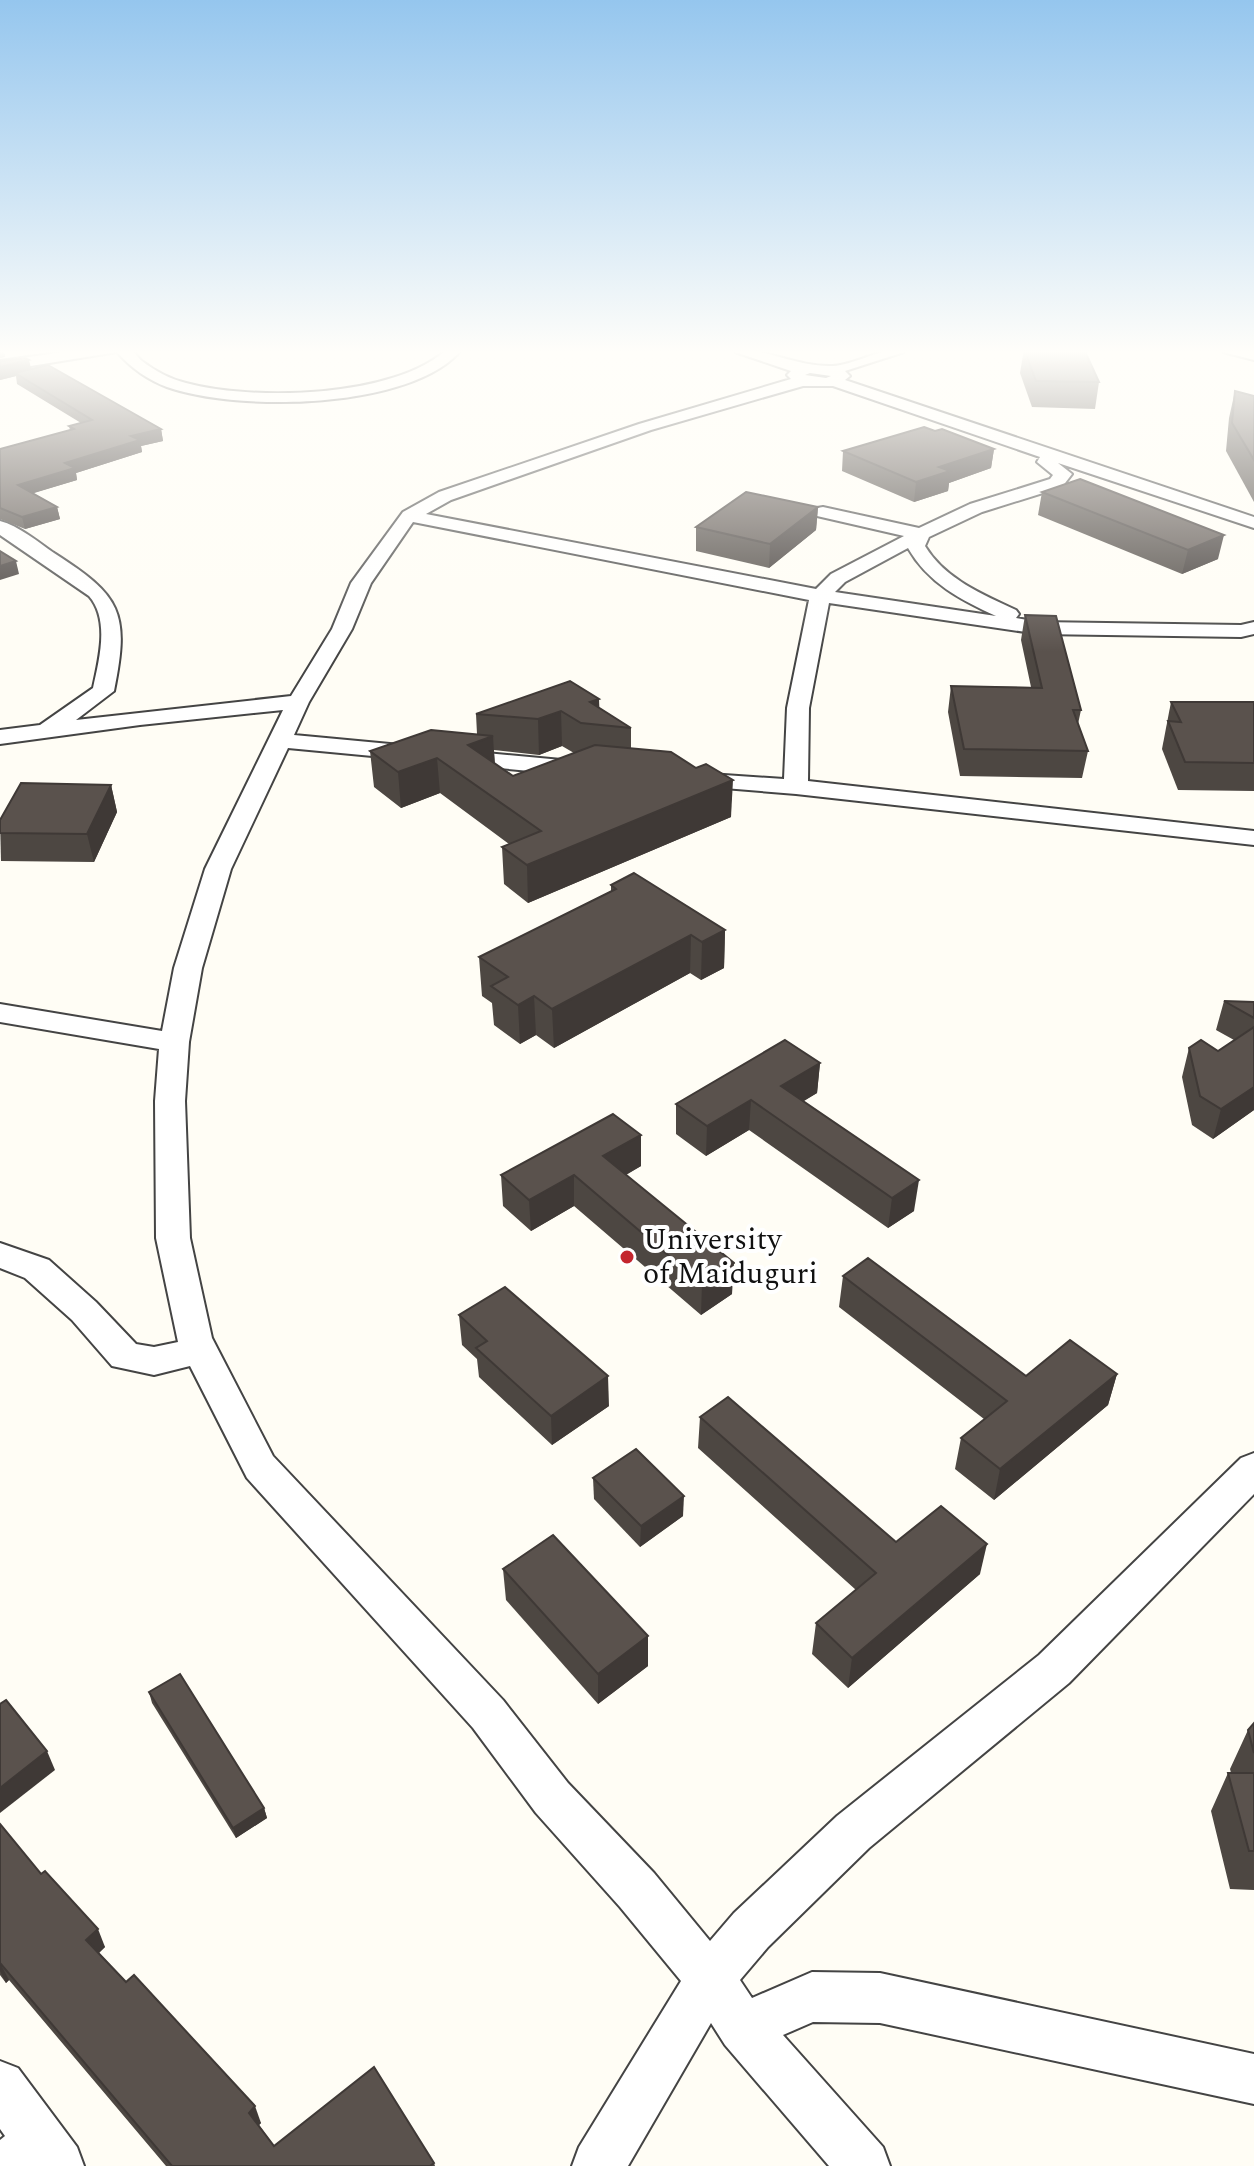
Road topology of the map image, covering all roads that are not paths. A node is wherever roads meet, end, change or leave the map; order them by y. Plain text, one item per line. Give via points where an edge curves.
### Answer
1 (575, 450) edge
2 (1036, 450) edge
3 (1049, 455) junction
4 (823, 512) dead end
5 (409, 516) junction
6 (1254, 523) edge
7 (0, 527) edge
8 (921, 534) junction
9 (820, 596) junction
10 (1039, 628) junction
11 (1254, 628) edge
12 (298, 702) junction
13 (43, 733) junction
14 (0, 737) edge
15 (279, 740) junction
16 (599, 771) edge
17 (675, 778) edge
18 (796, 787) junction
19 (1254, 838) edge
20 (0, 1013) edge
21 (174, 1042) junction
22 (0, 1255) edge
23 (200, 1350) junction
24 (1246, 1482) edge
25 (710, 1979) junction
26 (743, 2027) junction
27 (1254, 2079) edge
28 (0, 2086) edge
29 (36, 2158) edge
30 (598, 2166) edge
31 (864, 2166) edge

1 - 5 street via 445,496
2 - 3 street
3 - 6 street
3 - 8 street via 1046,462 1063,474 1056,483 976,508
4 - 8 street
5 - 9 street
5 - 12 street via 361,583 342,629
7 - 13 street via 102,599 110,630 111,657 103,691
8 - 9 street via 838,578
8 - 10 street via 916,546 938,575
9 - 10 street
9 - 18 street via 798,708
10 - 11 street
12 - 13 street
12 - 15 street
13 - 14 street
15 - 16 street
15 - 21 street via 218,869 188,968
17 - 18 street
18 - 19 street
20 - 21 street
21 - 23 street via 173,1238
22 - 23 street via 37,1269 125,1356 154,1361
23 - 25 street via 260,1467 488,1714 552,1798
24 - 25 street via 1054,1669 853,1832 751,1930
25 - 26 street
25 - 30 street
26 - 27 street via 812,1997 880,1998
26 - 31 street
28 - 29 street

